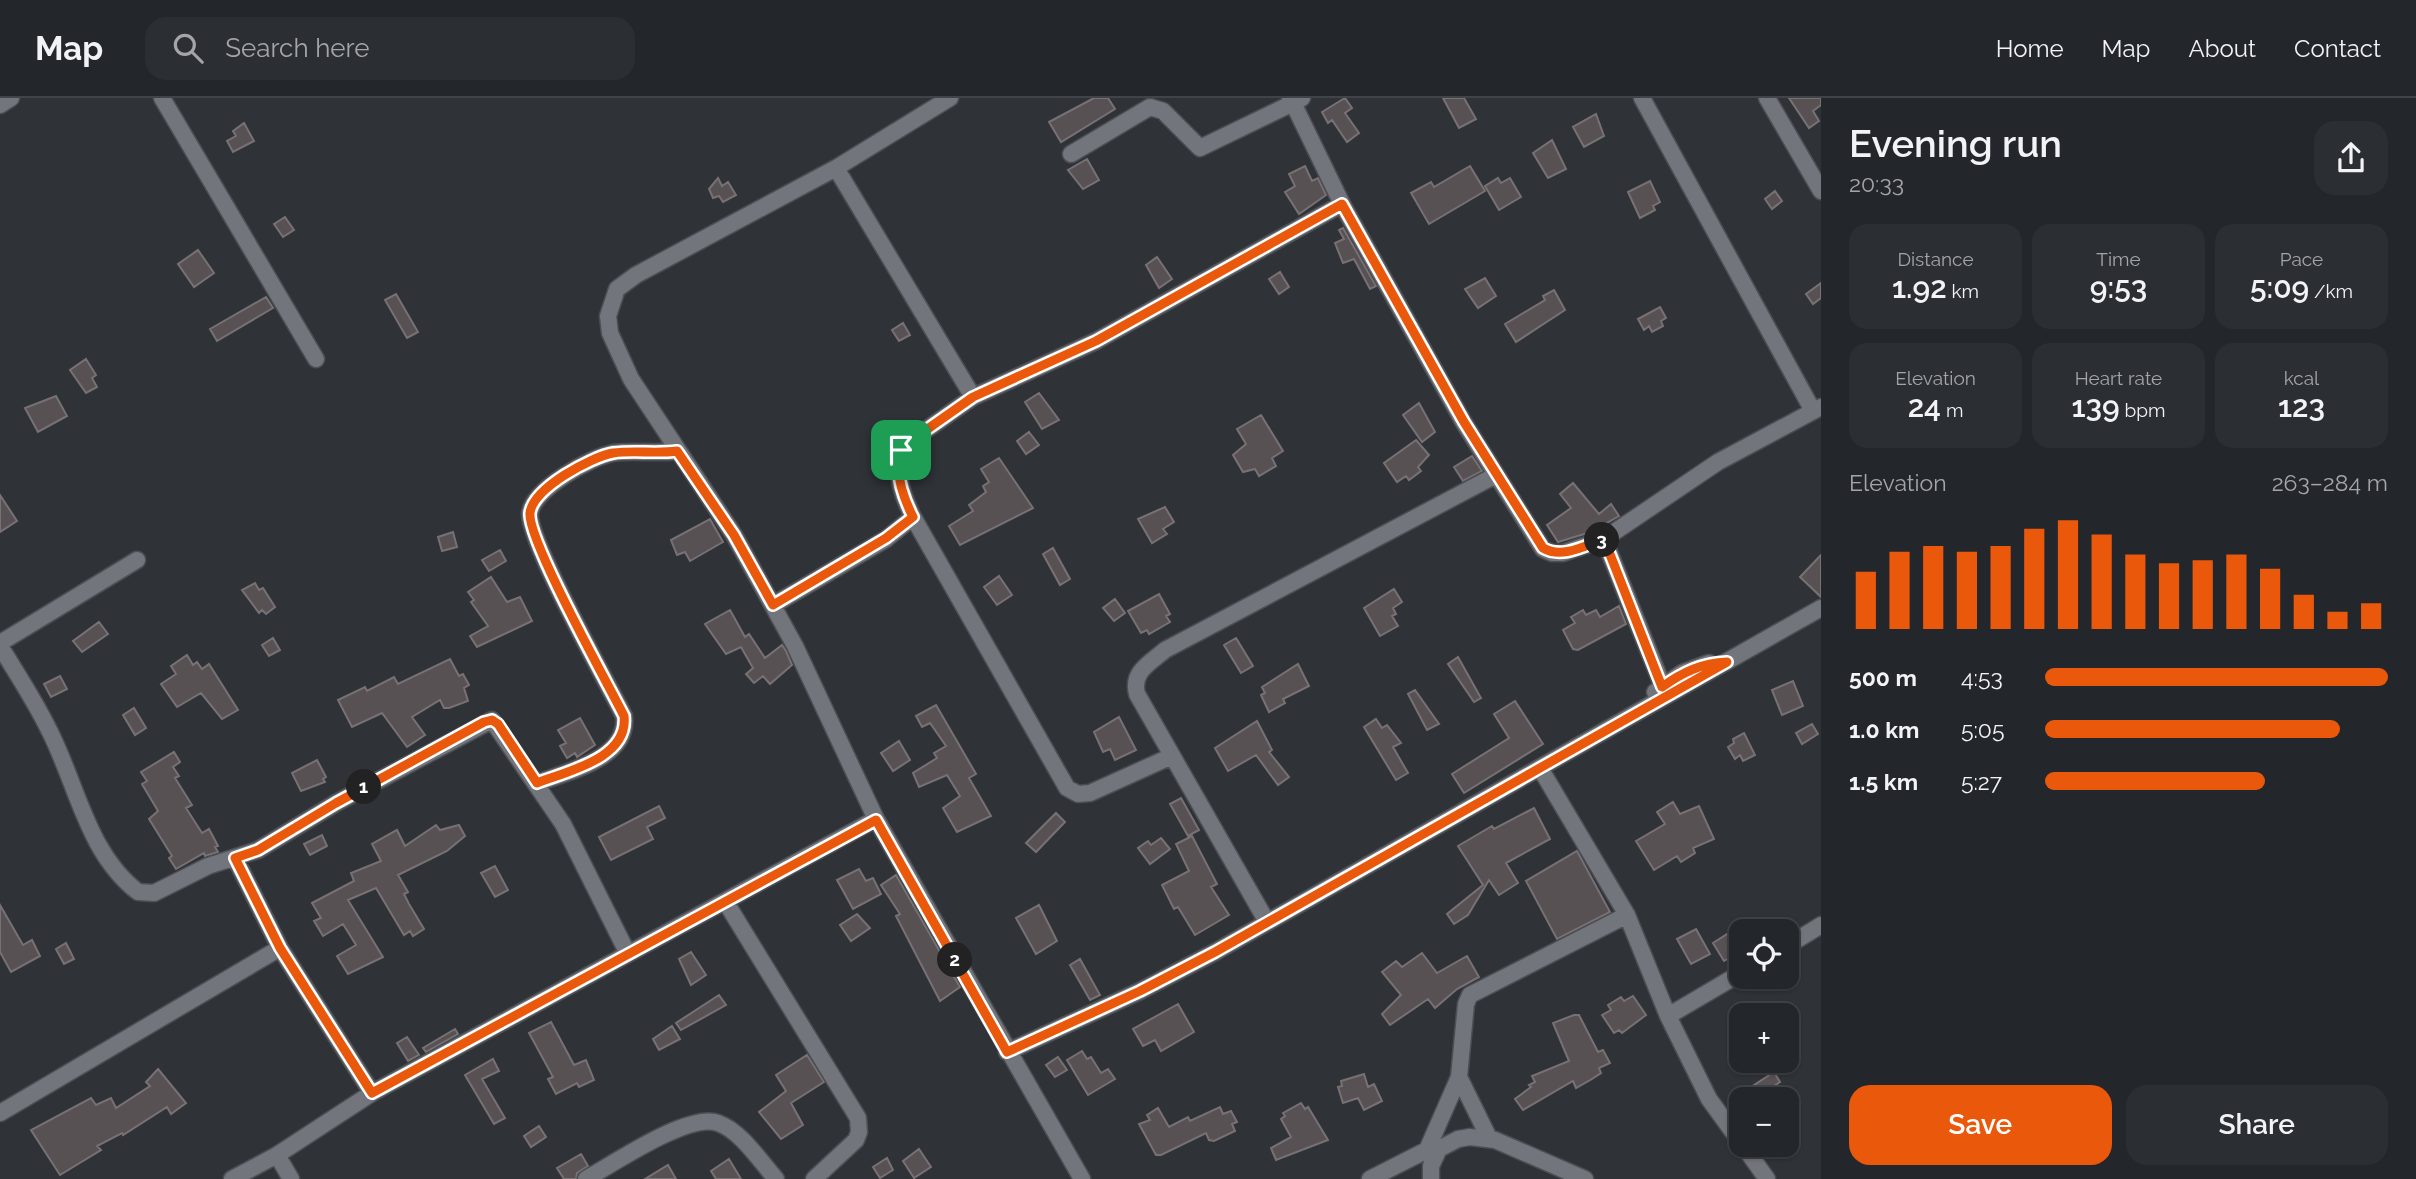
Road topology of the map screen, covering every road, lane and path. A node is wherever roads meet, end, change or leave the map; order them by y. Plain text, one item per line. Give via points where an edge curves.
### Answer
1 (11, 98) edge
2 (162, 98) edge
3 (950, 98) edge
4 (1642, 98) edge
5 (1767, 98) edge
6 (1295, 100) edge
7 (1148, 102) edge
8 (0, 105) edge
9 (1071, 154) dead end
10 (836, 169) junction
11 (1821, 191) edge
12 (1342, 204) junction
13 (316, 359) dead end
14 (973, 397) junction
15 (1817, 409) edge
16 (677, 451) junction
17 (1496, 475) junction
18 (913, 517) junction
19 (1604, 539) junction
20 (137, 560) dead end
21 (773, 605) junction
22 (1821, 608) edge
23 (0, 645) edge
24 (1727, 662) junction
25 (1662, 687) junction
26 (1631, 716) junction
27 (1172, 756) junction
28 (1540, 768) junction
29 (537, 783) junction
30 (876, 820) junction
31 (235, 858) junction
32 (725, 901) junction
33 (1627, 915) junction
34 (1268, 922) junction
35 (1821, 925) edge
36 (1799, 939) edge
37 (280, 948) junction
38 (628, 954) junction
39 (1729, 980) edge
40 (1668, 1016) junction
41 (1007, 1052) junction
42 (1459, 1077) junction
43 (372, 1093) junction
44 (0, 1113) edge
45 (1729, 1126) edge
46 (1489, 1138) junction
47 (1433, 1150) junction
48 (277, 1155) junction
49 (1751, 1157) edge
50 (232, 1179) edge
51 (290, 1179) edge
52 (586, 1179) edge
53 (776, 1179) edge
54 (814, 1179) edge
55 (1082, 1179) edge
56 (1370, 1179) edge
57 (1431, 1179) edge
58 (1585, 1179) edge
59 (1767, 1179) edge

1 - 8 street
2 - 13 street
3 - 10 street
4 - 15 street
5 - 11 street
6 - 7 street via 1200,148
6 - 12 street
7 - 9 street
10 - 14 street
10 - 16 street via 617,289 608,316 610,333 631,379
12 - 14 street via 1096,341
12 - 17 street
14 - 18 street via 901,450 900,485
15 - 19 street via 1718,462
16 - 21 street via 722,515
16 - 29 street via 614,453 587,462 561,477 530,512 548,568 624,716 625,729 611,750
17 - 19 street via 1543,548 1563,553
17 - 27 street via 1165,650 1137,674 1137,694
18 - 21 street
18 - 27 street via 1067,788 1078,794 1090,793
19 - 25 street
20 - 23 street
21 - 30 street
22 - 24 street
23 - 31 street via 50,731 76,800 109,863 126,883 138,892 154,893
24 - 25 street via 1682,673
24 - 26 street
25 - 26 street
26 - 28 street
27 - 34 street
28 - 33 street
28 - 34 street
29 - 31 street via 492,720 258,850
29 - 38 street via 563,824
30 - 32 street
30 - 41 street
31 - 37 street
32 - 38 street
32 - 54 street via 858,1118 856,1140
33 - 40 street
33 - 42 street via 1470,995
34 - 41 street via 1140,991
35 - 36 street
37 - 43 street
37 - 44 street
38 - 43 street
39 - 40 street
40 - 45 street via 1709,1099
41 - 55 street
42 - 46 street
42 - 47 street
43 - 48 street
46 - 47 street via 1458,1139
46 - 58 street
47 - 56 street
47 - 57 street
48 - 50 street
48 - 51 street
49 - 59 street
52 - 53 street via 702,1120 733,1131

